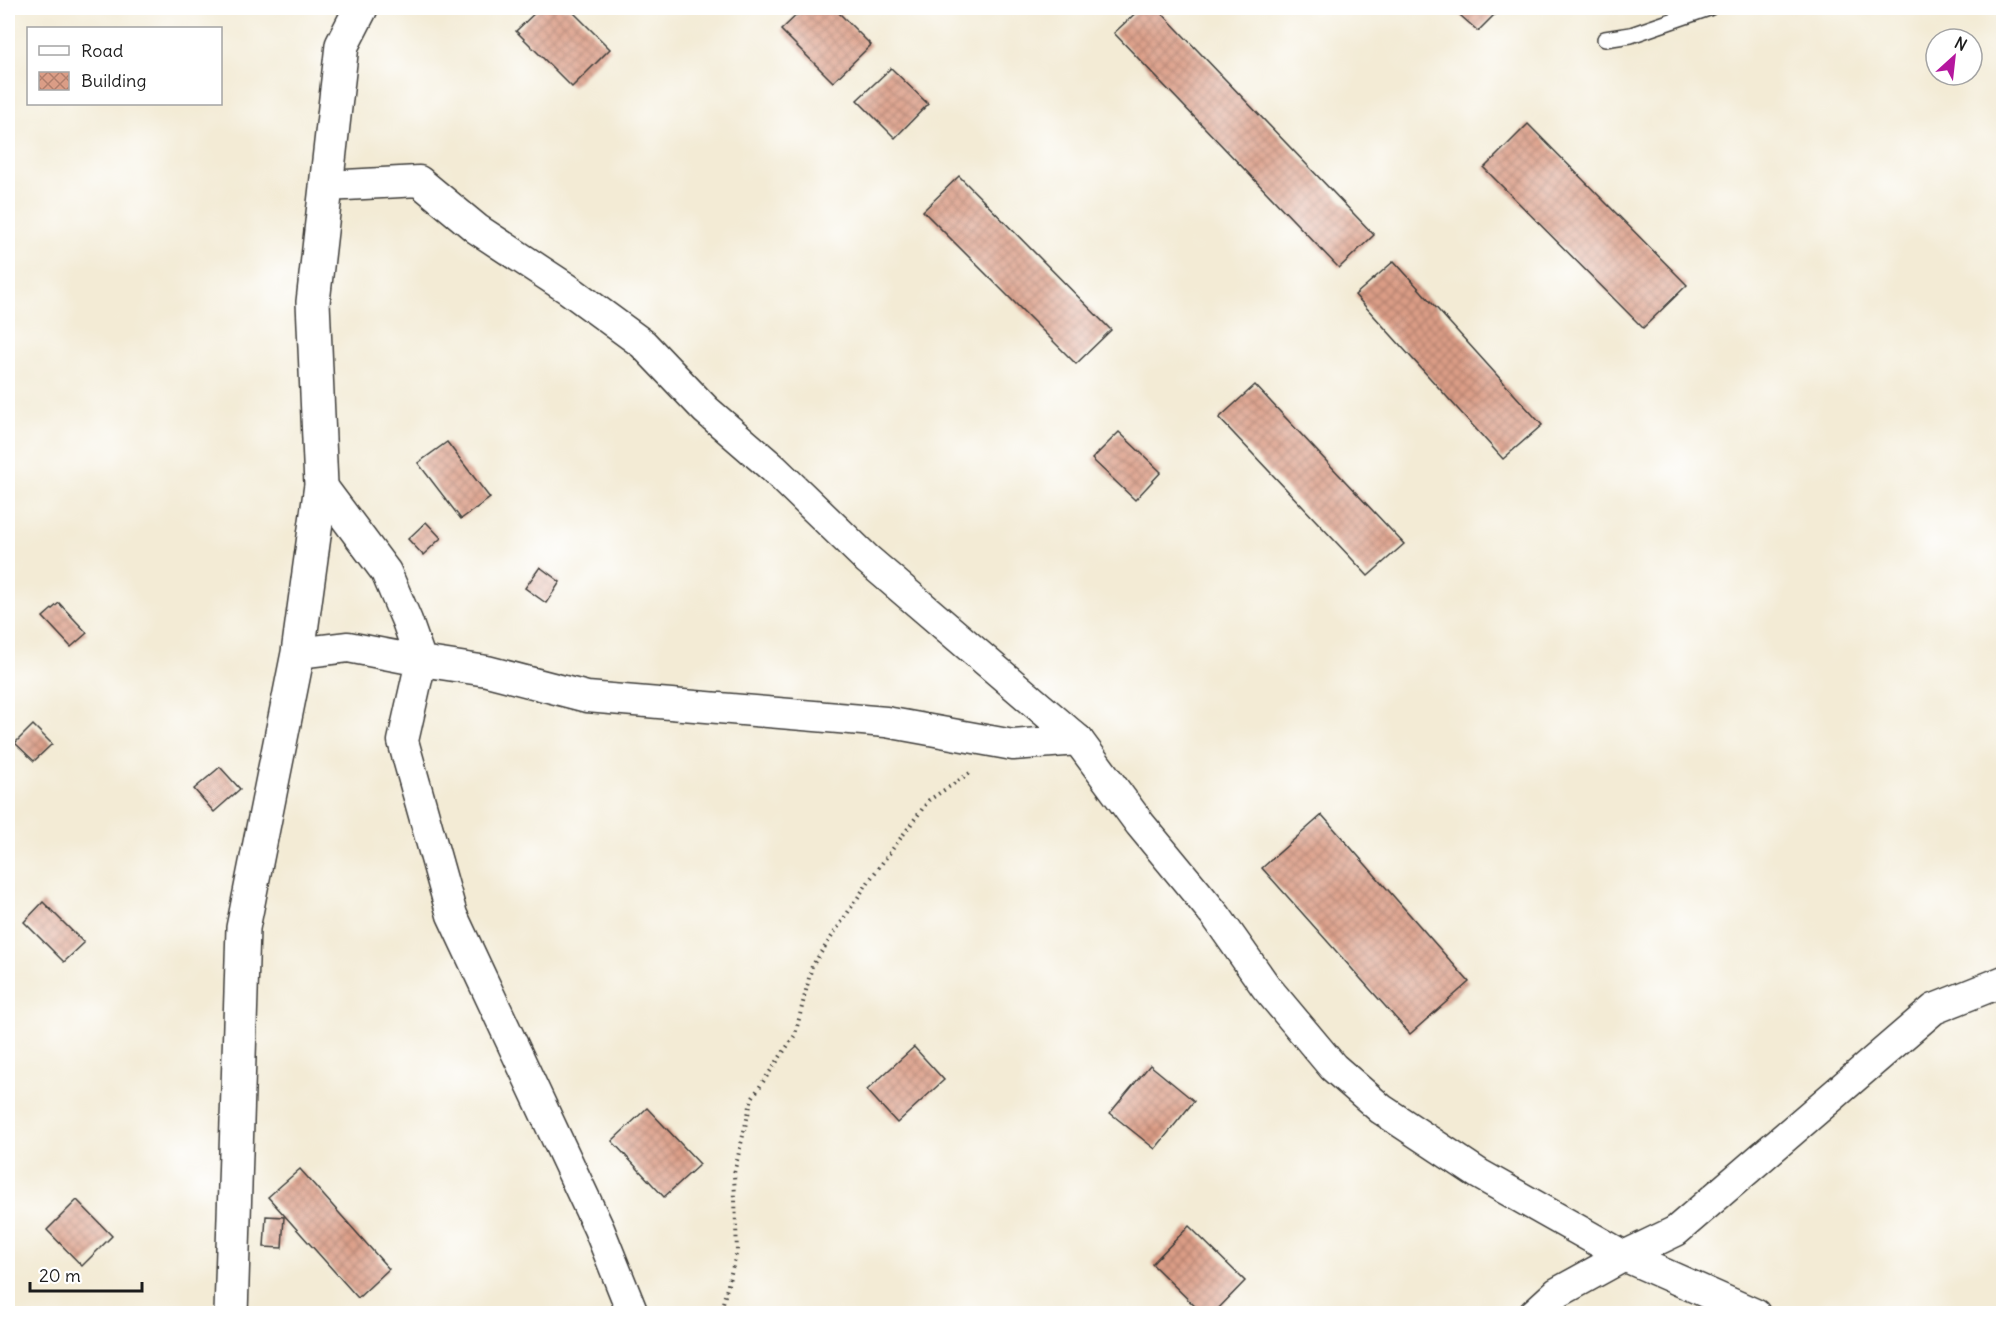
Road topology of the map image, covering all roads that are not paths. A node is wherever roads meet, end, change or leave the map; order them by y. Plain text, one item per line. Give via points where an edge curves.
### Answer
1 (361, 8) edge
2 (1709, 8) edge
3 (1605, 39) dead end
4 (327, 186) junction
5 (321, 484) junction
6 (298, 653) junction
7 (421, 662) junction
8 (1078, 740) junction
9 (2004, 981) edge
10 (1624, 1256) junction
11 (231, 1314) edge
12 (633, 1314) edge
13 (1534, 1314) edge
14 (1755, 1314) edge

1 - 4 street via 342,45
2 - 3 lane via 1631,35
4 - 5 street via 313,302
4 - 8 street via 419,181 477,229 643,344 706,410 867,559
5 - 6 street
5 - 7 street via 386,572
6 - 7 street via 348,647
6 - 11 street via 243,928
7 - 8 street via 488,671 586,697 886,722 1013,745
7 - 12 street via 403,741 452,915 599,1229
8 - 10 street via 1140,824 1216,916 1266,987 1333,1067 1381,1109 1479,1174
9 - 10 street via 1934,1010 1676,1231
10 - 13 street via 1557,1293
10 - 14 street

